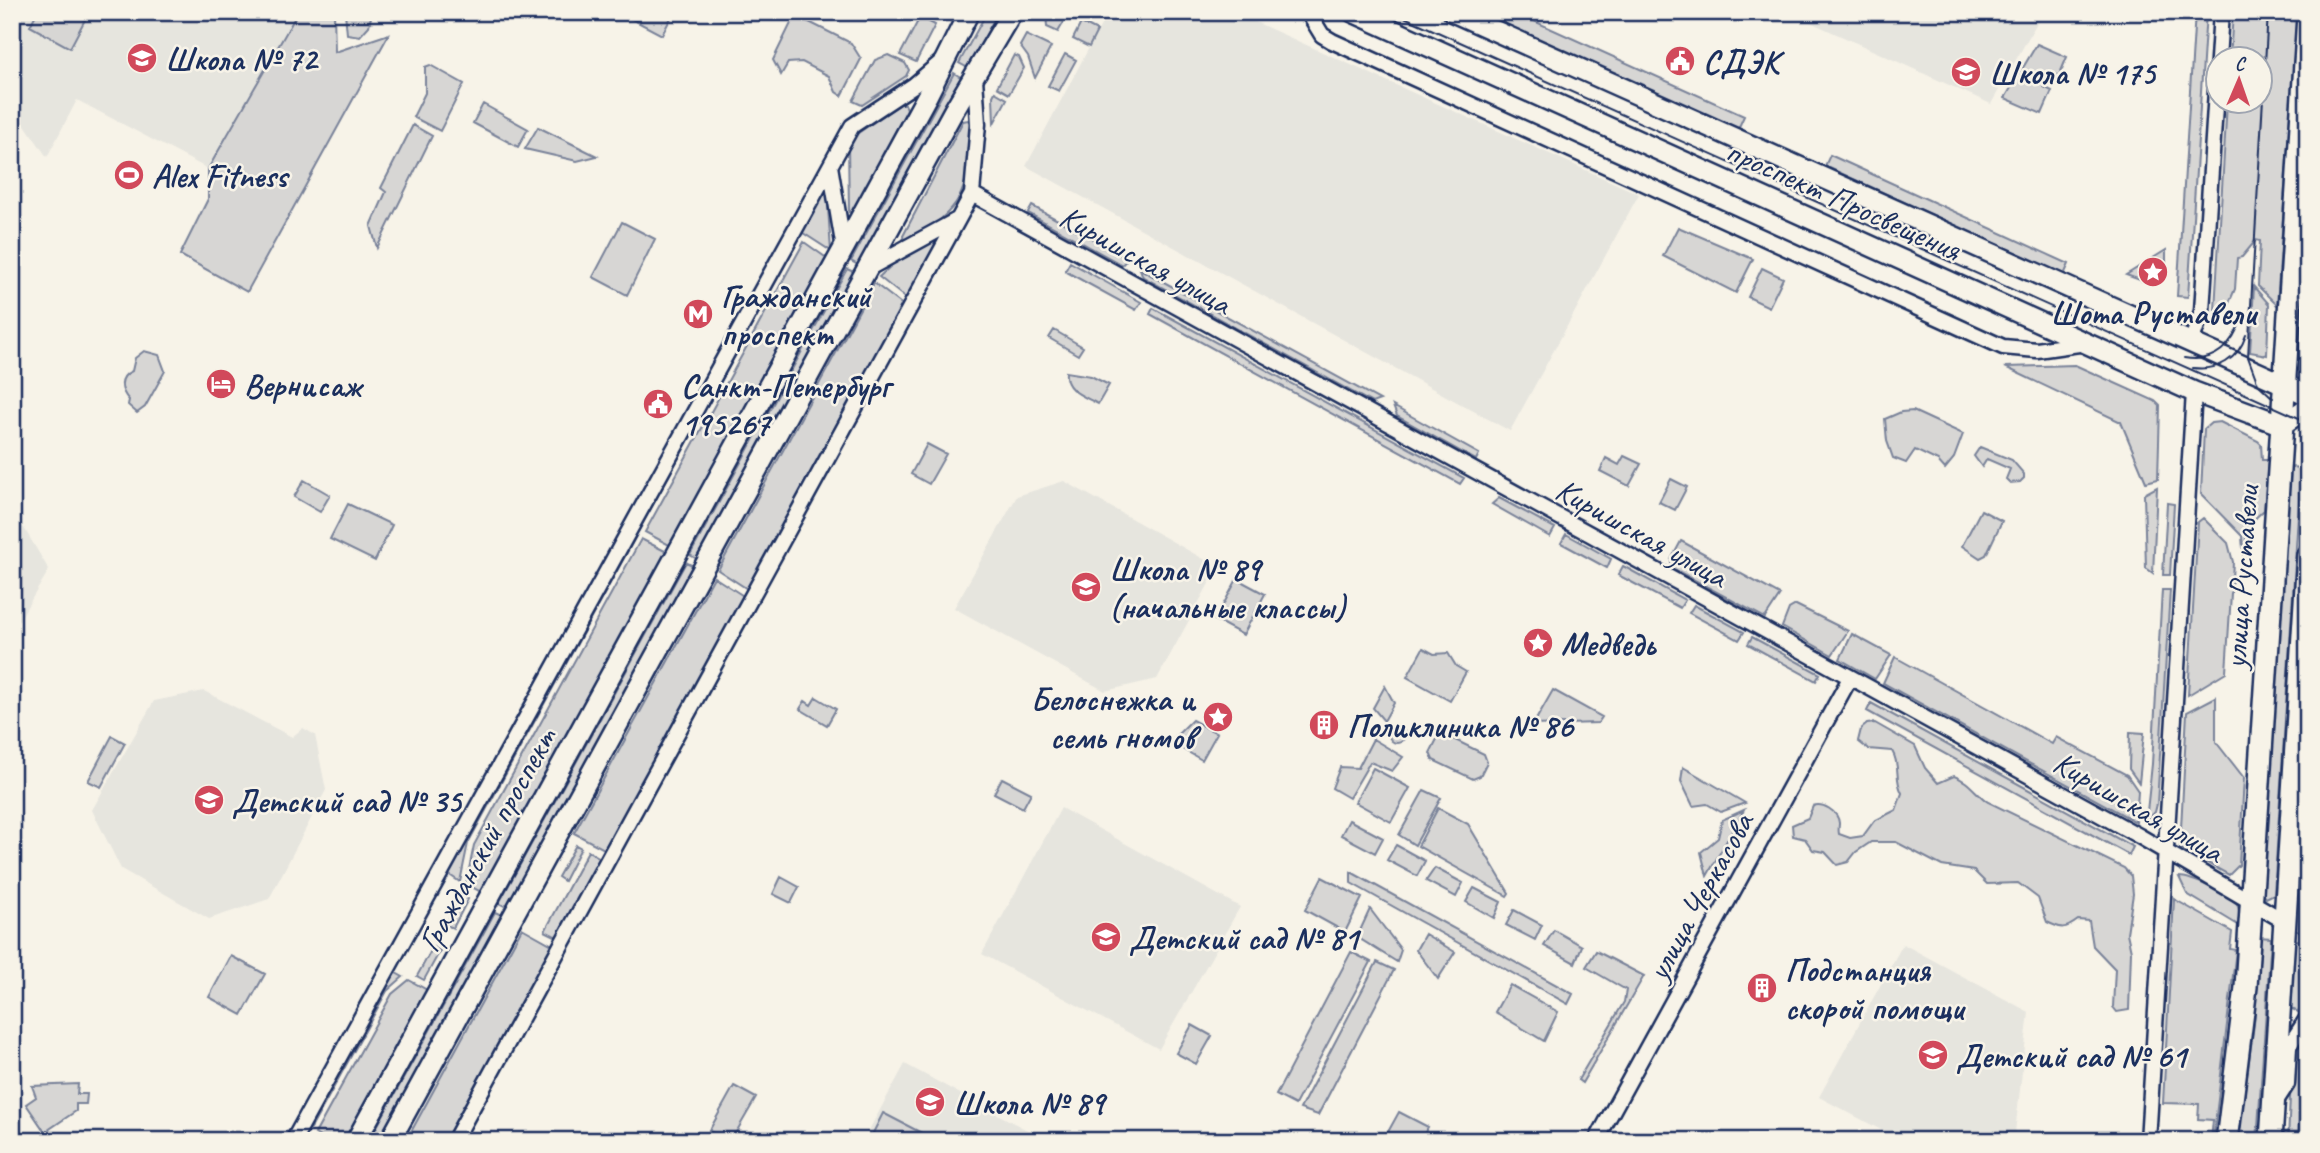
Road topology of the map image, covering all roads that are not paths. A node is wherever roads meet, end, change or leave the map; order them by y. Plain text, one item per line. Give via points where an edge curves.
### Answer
1 (970, 12) edge
2 (1012, 12) edge
3 (1308, 12) edge
4 (1353, 12) edge
5 (1453, 12) edge
6 (2221, 12) edge
7 (2308, 16) edge
8 (942, 62) junction
9 (975, 78) junction
10 (830, 166) junction
11 (972, 194) junction
12 (957, 220) junction
13 (2301, 235) edge
14 (844, 249) junction
15 (869, 268) junction
16 (2086, 343) junction
17 (2191, 343) junction
18 (2285, 387) junction
19 (2194, 392) junction
20 (2308, 395) edge
21 (2308, 407) edge
22 (2282, 425) junction
23 (2308, 555) edge
24 (1850, 678) junction
25 (2166, 853) junction
26 (2251, 902) junction
27 (2284, 921) junction
28 (2279, 1017) junction
29 (2273, 1104) junction
30 (293, 1141) edge
31 (356, 1141) edge
32 (390, 1141) edge
33 (454, 1141) edge
34 (1596, 1141) edge
35 (2148, 1141) edge
36 (2227, 1141) edge
37 (2271, 1141) edge

1 - 8 main road, Гражданский проспект
2 - 9 main road, Гражданский проспект
3 - 16 street via 1322,35 1332,41 2003,347 2038,350
4 - 16 main road, проспект Просвещения
5 - 17 main road, проспект Просвещения
6 - 17 street via 2202,312
7 - 13 main road, улица Руставели
8 - 10 street via 852,126
8 - 14 main road, Гражданский проспект
9 - 11 street via 978,124
9 - 15 main road, Гражданский проспект
10 - 14 street
10 - 30 street
11 - 12 street
11 - 24 street, Киришская улица
12 - 15 street
12 - 33 street
13 - 18 main road, улица Руставели
14 - 31 main road, Гражданский проспект
15 - 32 main road, Гражданский проспект
16 - 19 main road, проспект Просвещения
17 - 18 main road, проспект Просвещения
18 - 20 main road, проспект Просвещения
18 - 22 main road, улица Руставели
19 - 22 main road, проспект Просвещения
19 - 25 street, улица Руставели
21 - 22 main road
22 - 26 main road, улица Руставели
23 - 27 main road, улица Руставели
24 - 25 street, Киришская улица
24 - 34 street, улица Черкасова
25 - 26 street, Киришская улица
25 - 35 street, улица Руставели
26 - 27 street, Киришская улица
26 - 36 main road, улица Руставели
27 - 28 main road, улица Руставели
28 - 29 main road, улица Руставели
28 - 29 street via 2308,1017 2289,1046 2287,1084
29 - 37 main road, улица Руставели

